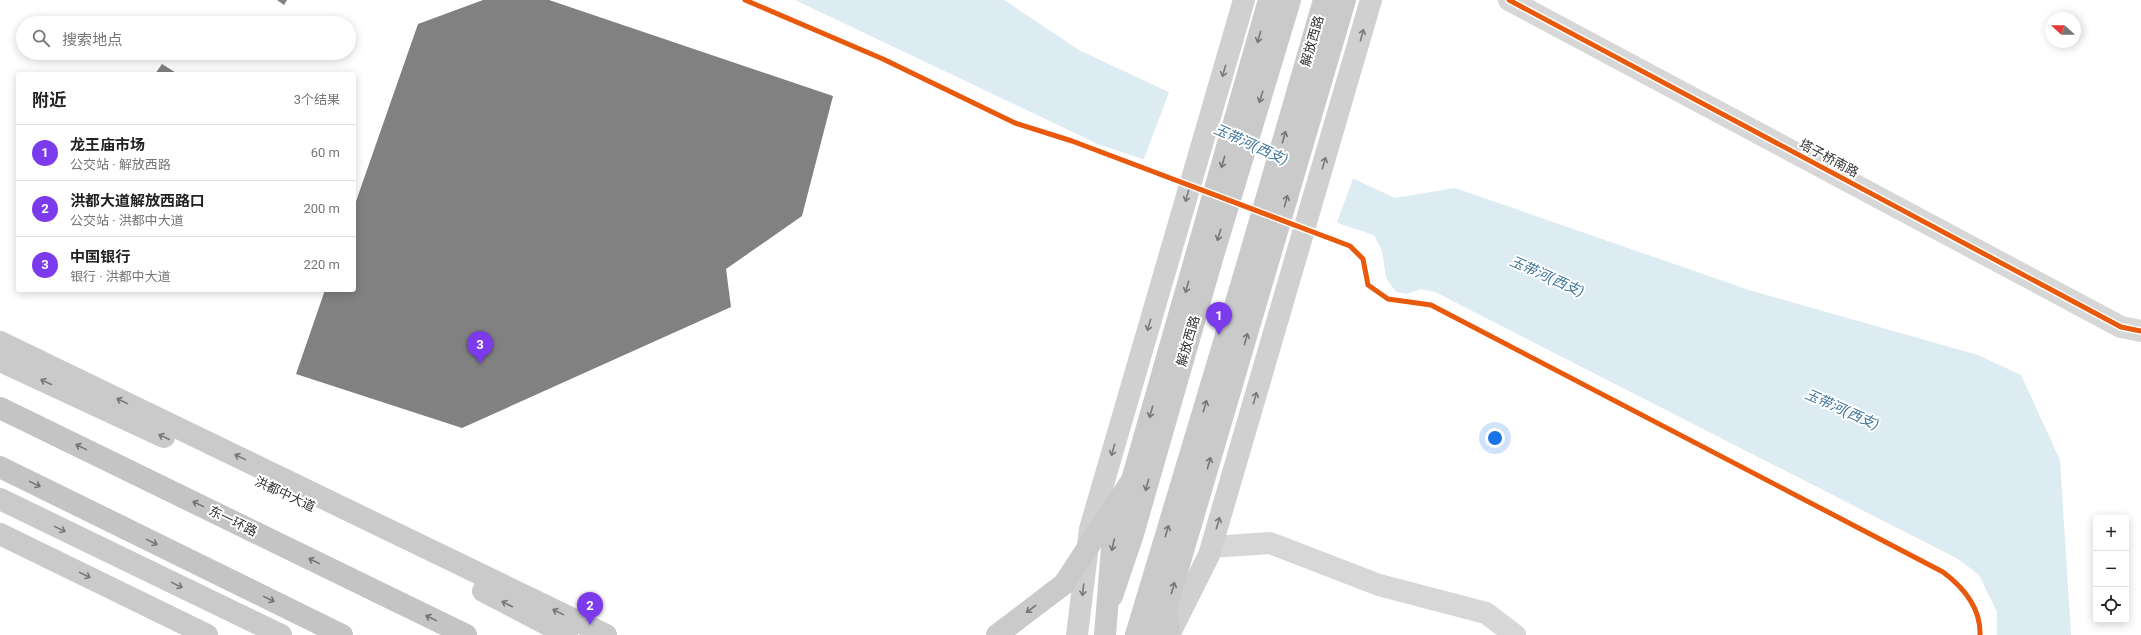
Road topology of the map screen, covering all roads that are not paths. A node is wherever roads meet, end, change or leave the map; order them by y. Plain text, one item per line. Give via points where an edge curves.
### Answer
1 (1244, 0) edge
2 (1269, 0) edge
3 (1290, 0) edge
4 (1324, 0) edge
5 (1345, 0) edge
6 (1371, 0) edge
7 (1509, 0) edge
8 (2141, 331) edge
9 (0, 342) edge
10 (0, 361) edge
11 (0, 408) edge
12 (0, 467) edge
13 (1132, 480) junction
14 (0, 499) edge
15 (0, 534) edge
16 (1212, 547) junction
17 (1166, 609) junction
18 (206, 635) edge
19 (281, 635) edge
20 (342, 635) edge
21 (466, 635) edge
22 (567, 635) edge
23 (606, 635) edge
24 (997, 635) edge
25 (1077, 635) edge
26 (1099, 635) edge
27 (1105, 635) edge
28 (1136, 635) edge
29 (1149, 635) edge
30 (1169, 635) edge
31 (1515, 635) edge

1 -> 25 main road via 1090,529
2 -> 13 main road
3 -> 26 main road, 解放西路 via 1133,534
28 -> 4 main road, 解放西路
17 -> 5 main road
16 -> 6 main road
7 - 8 street, 塔子桥南路 via 2122,327
23 -> 9 main road
22 -> 10 main road, 洪都中大道 via 377,537
21 -> 11 highway, 东一环路
12 -> 20 highway
13 -> 24 main road, bridge via 1064,584
13 -> 27 main road, bridge via 1112,548
14 -> 19 main road
15 -> 18 main road
16 - 30 main road
16 - 31 street via 1270,543 1379,585 1486,613
17 - 29 main road
17 - 30 main road, bridge

